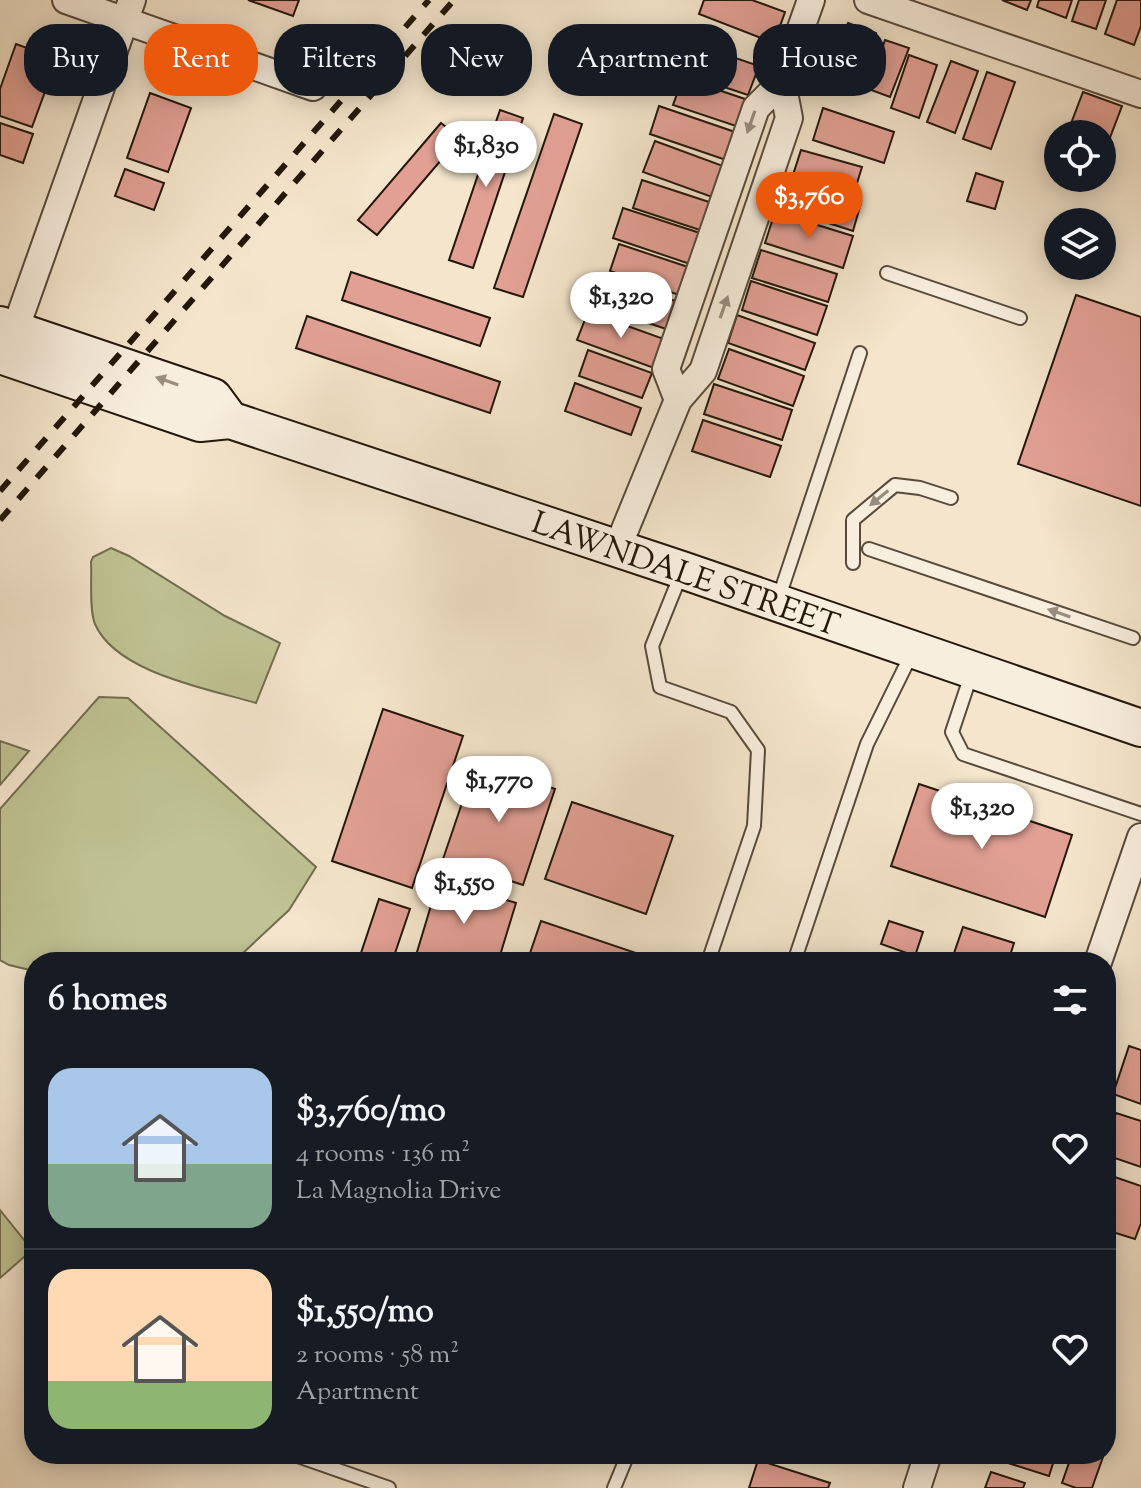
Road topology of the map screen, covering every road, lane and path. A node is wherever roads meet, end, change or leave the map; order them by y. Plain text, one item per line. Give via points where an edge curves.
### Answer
1 (66, 0) edge
2 (811, 0) edge
3 (868, 0) edge
4 (128, 10) edge
5 (803, 24) edge
6 (274, 71) edge
7 (1141, 94) edge
8 (768, 96) edge
9 (785, 96) edge
10 (887, 273) dead end
11 (1020, 318) dead end
12 (5, 336) edge
13 (860, 353) dead end
14 (678, 400) junction
15 (951, 498) dead end
16 (617, 549) junction
17 (869, 549) dead end
18 (853, 563) dead end
19 (682, 570) junction
20 (777, 603) junction
21 (1133, 638) dead end
22 (913, 650) junction
23 (972, 670) junction
24 (1141, 728) edge
25 (1141, 814) edge
26 (1141, 837) edge
27 (711, 952) edge
28 (797, 952) edge
29 (1101, 952) edge
30 (321, 1464) edge
31 (624, 1464) edge
32 (925, 1464) edge
33 (389, 1488) edge
34 (614, 1488) edge
35 (917, 1488) edge

1 - 4 street
2 - 5 street
3 - 7 street
4 - 6 street
4 - 12 street
8 -> 14 street via 756,108 666,369
14 -> 9 street via 703,371 789,118
10 - 11 lane
12 - 16 main road, LAWNDALE STREET via 200,423 230,420
13 - 20 lane
14 - 16 street
15 -> 18 lane via 895,485 853,520
16 - 19 main road, LAWNDALE STREET
21 -> 17 lane
19 - 20 main road, LAWNDALE STREET
19 - 27 lane via 652,646 660,687 731,712 758,750 754,826
20 - 22 main road, LAWNDALE STREET
22 - 23 main road, LAWNDALE STREET
22 - 28 lane via 867,744
23 - 24 main road, LAWNDALE STREET
23 - 25 lane via 952,732 963,754
26 - 29 street
30 - 33 lane
31 - 34 lane
32 - 35 street

